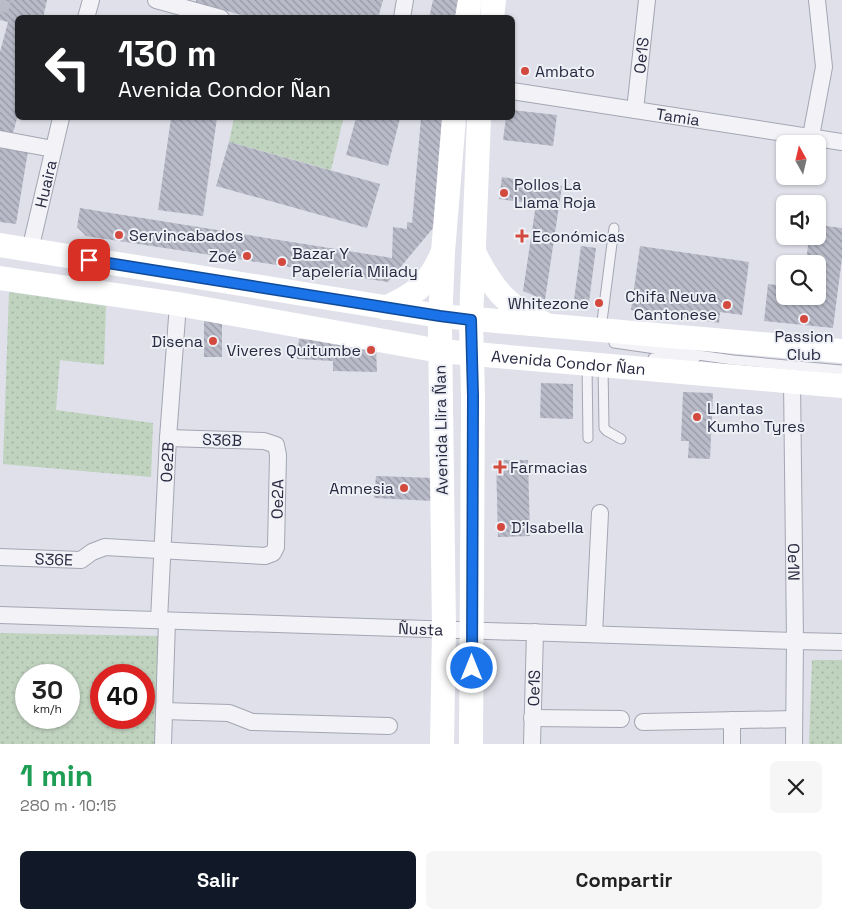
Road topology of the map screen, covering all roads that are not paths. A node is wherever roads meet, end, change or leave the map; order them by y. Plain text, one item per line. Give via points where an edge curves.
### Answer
1 (91, 0) edge
2 (156, 0) edge
3 (405, 0) edge
4 (470, 0) edge
5 (494, 0) edge
6 (648, 0) edge
7 (817, 0) edge
8 (87, 15) edge
9 (210, 15) edge
10 (402, 15) edge
11 (468, 15) edge
12 (492, 15) edge
13 (515, 91) edge
14 (635, 110) junction
15 (61, 120) edge
16 (454, 120) edge
17 (480, 120) edge
18 (804, 135) edge
19 (811, 135) edge
20 (826, 139) edge
21 (0, 140) edge
22 (842, 142) edge
23 (54, 149) junction
24 (614, 228) dead end
25 (0, 246) edge
26 (30, 250) junction
27 (474, 251) junction
28 (443, 252) junction
29 (0, 272) edge
30 (0, 278) edge
31 (178, 304) junction
32 (385, 308) junction
33 (554, 327) junction
34 (369, 329) dead end
35 (440, 333) junction
36 (602, 336) junction
37 (474, 338) junction
38 (389, 343) junction
39 (842, 351) edge
40 (514, 358) junction
41 (640, 358) dead end
42 (733, 360) junction
43 (598, 362) junction
44 (842, 370) edge
45 (792, 381) junction
46 (842, 386) edge
47 (442, 396) junction
48 (473, 396) junction
49 (168, 438) junction
50 (588, 438) dead end
51 (620, 439) dead end
52 (276, 445) joint
53 (600, 513) dead end
54 (163, 551) junction
55 (273, 553) joint
56 (0, 557) edge
57 (0, 616) edge
58 (163, 620) junction
59 (444, 629) junction
60 (472, 630) junction
61 (535, 632) junction
62 (594, 634) junction
63 (795, 641) junction
64 (842, 642) edge
65 (164, 711) junction
66 (532, 718) junction
67 (621, 719) dead end
68 (794, 719) junction
69 (732, 720) junction
70 (643, 722) dead end
71 (389, 726) dead end
72 (163, 744) edge
73 (442, 744) edge
74 (471, 744) edge
75 (532, 744) edge
76 (732, 744) edge
77 (794, 744) edge

1 - 8 street
2 - 9 street
3 - 10 street
4 - 11 main road
5 - 12 main road
6 - 14 street, Oe1S
7 - 19 street via 824,67
13 - 14 street, Tamia
14 - 18 street, Tamia
15 - 23 street, Huaira
16 - 28 main road, Avenida Llira Ñan
17 - 27 main road, Avenida Llira Ñan
20 - 22 street, Tamia
21 - 23 street
23 - 26 street, Huaira
24 - 36 lane
25 - 26 main road, Avenida Condor Ñan
26 - 32 main road, Avenida Condor Ñan
27 - 33 main road via 484,272 513,306
27 - 37 main road, Avenida Llira Ñan
28 - 32 main road via 421,287
28 - 35 main road, Avenida Llira Ñan
29 - 34 lane
30 - 31 main road, Avenida Condor Ñan
31 - 38 main road, Avenida Condor Ñan
31 - 49 street, Oe2B
32 - 35 main road, Avenida Condor Ñan
33 - 36 main road, Avenida Condor Ñan
33 - 37 main road, Avenida Condor Ñan
35 - 37 main road, Avenida Condor Ñan
35 - 37 main road, Avenida Condor Ñan
35 - 38 main road, Avenida Condor Ñan
35 - 47 main road, Avenida Llira Ñan
36 - 39 main road, Avenida Condor Ñan
36 - 42 lane
37 - 40 main road, Avenida Condor Ñan
37 - 43 lane
37 - 48 main road, Avenida Llira Ñan
38 - 47 main road via 420,365
40 - 43 main road, Avenida Condor Ñan
40 - 48 main road via 490,374
41 - 42 lane
42 - 44 lane
43 - 45 main road, Avenida Condor Ñan
43 - 50 lane
43 - 51 lane via 604,428
45 - 46 main road, Avenida Condor Ñan
45 - 63 street, Oe1N
47 - 59 main road, Avenida Llira Ñan
48 - 60 main road, Avenida Llira Ñan
49 - 52 street, S36B via 264,441
49 - 54 street, Oe2B
52 - 55 street, Oe2A via 276,547
53 - 62 street
54 - 55 street, S36E via 266,556
54 - 56 street, S36E via 105,547 81,560
54 - 58 street, Oe2B
57 - 58 street, Ñusta
58 - 59 street, Ñusta
58 - 65 street, Oe2B
59 - 60 street, Ñusta
59 - 73 main road, Avenida Llira Ñan
60 - 61 street, Ñusta
60 - 74 main road, Avenida Llira Ñan
61 - 62 street, Ñusta
61 - 66 street, Oe1S
62 - 63 street, Ñusta
63 - 64 street, Ñusta
63 - 68 street, Oe1N
65 - 71 street via 229,713 252,722
65 - 72 street, Oe2B
66 - 67 street
66 - 75 street, Oe1S
68 - 69 street
68 - 77 street, Oe1N
69 - 70 street
69 - 76 street

